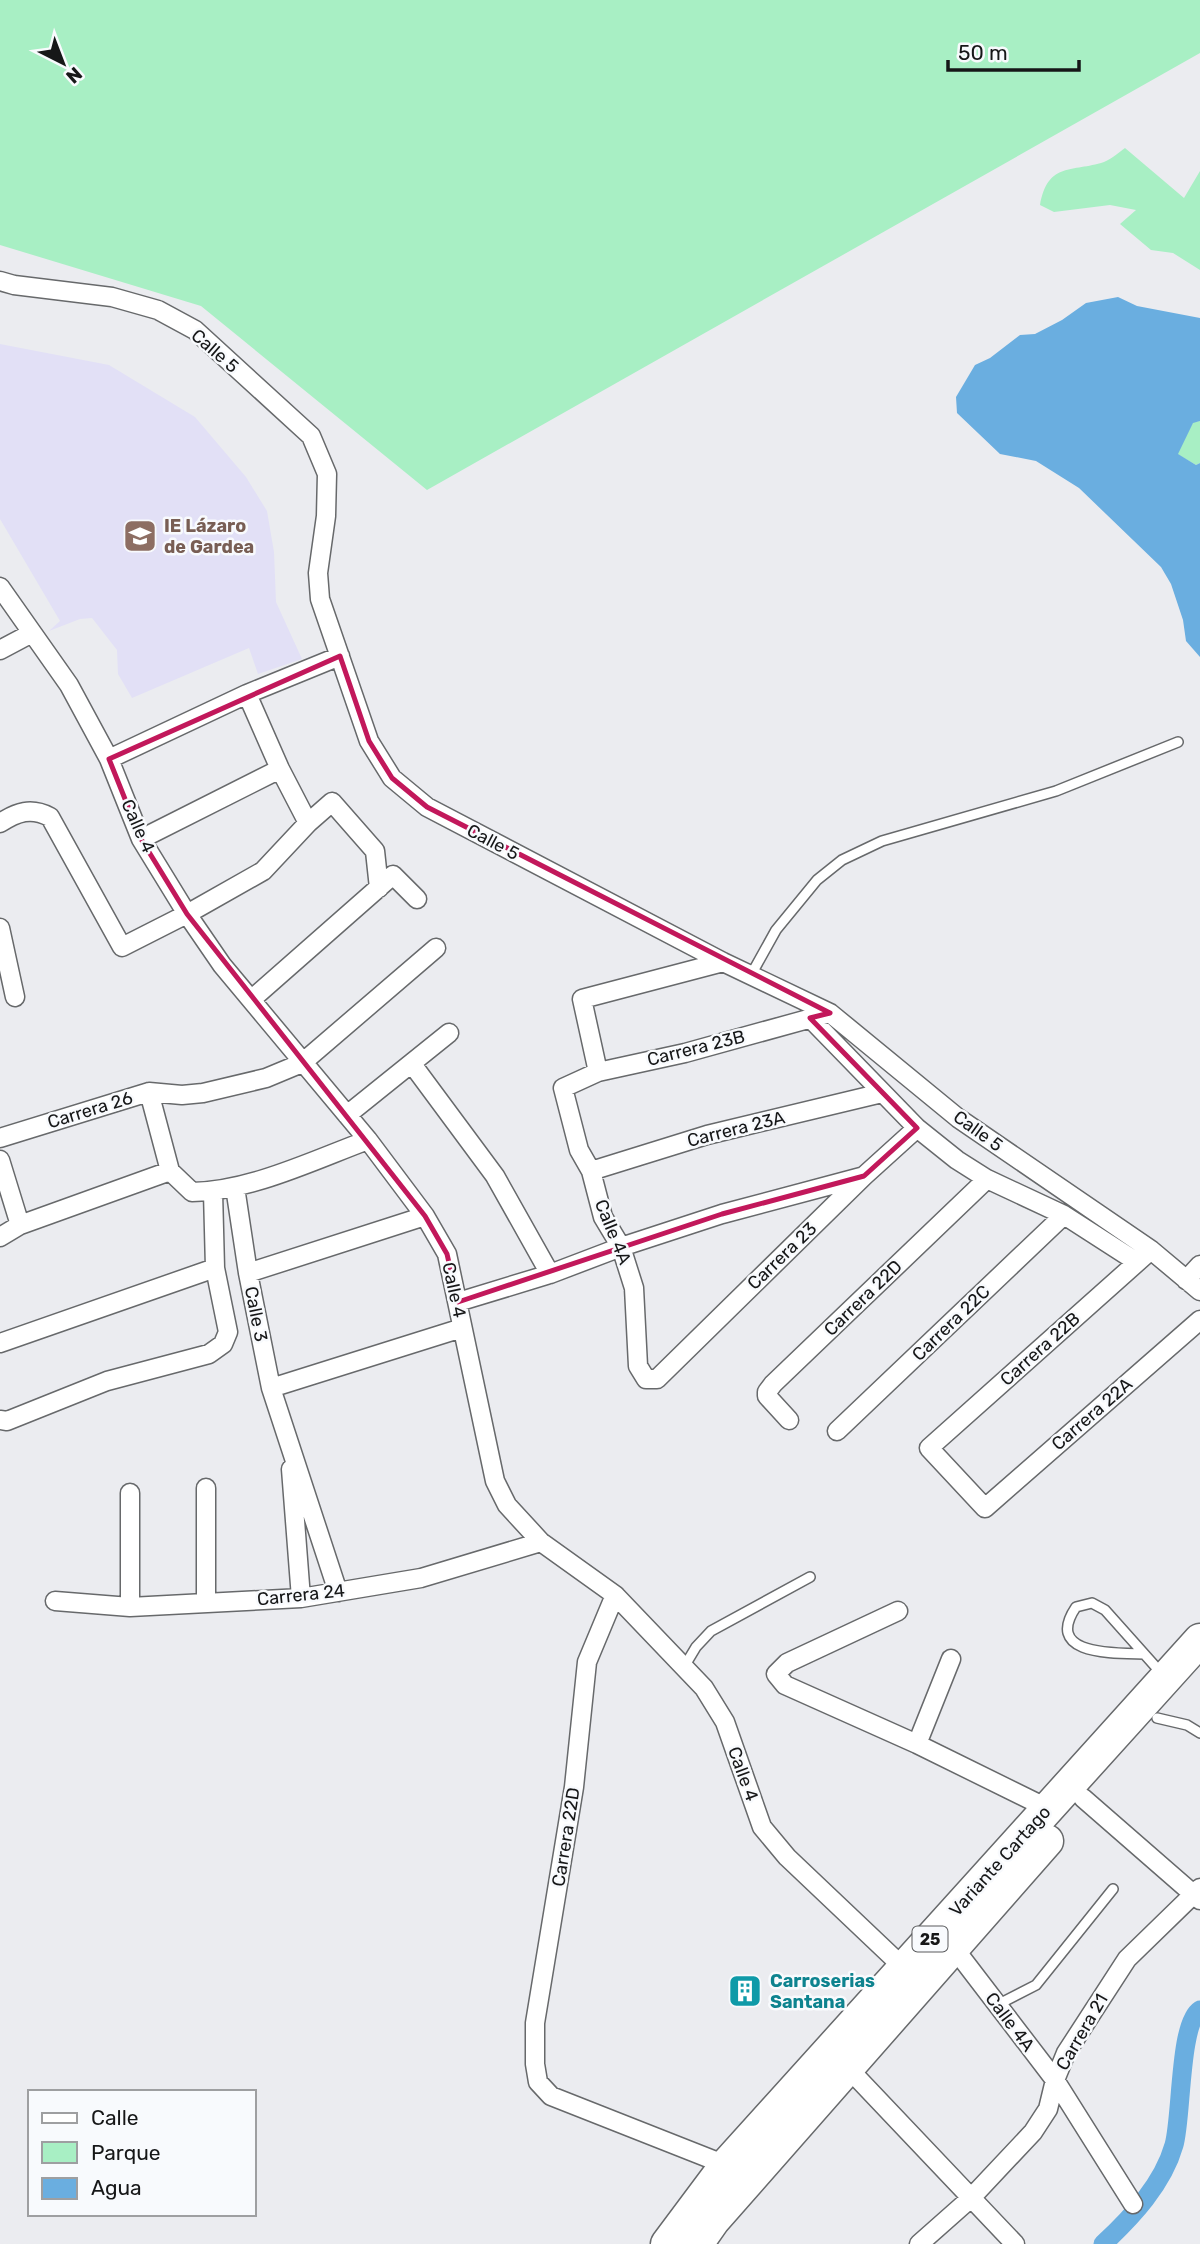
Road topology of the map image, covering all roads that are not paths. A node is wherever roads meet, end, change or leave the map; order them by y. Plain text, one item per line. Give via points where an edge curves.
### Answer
1 (0, 281) edge
2 (0, 587) edge
3 (32, 634) junction
4 (0, 650) edge
5 (340, 656) junction
6 (247, 694) junction
7 (1178, 742) dead end
8 (110, 758) junction
9 (280, 769) junction
10 (0, 823) edge
11 (308, 823) junction
12 (141, 839) junction
13 (379, 888) junction
14 (417, 900) dead end
15 (187, 914) junction
16 (0, 928) edge
17 (436, 948) dead end
18 (723, 962) junction
19 (751, 975) junction
20 (15, 997) dead end
21 (252, 999) junction
22 (830, 1013) junction
23 (810, 1018) junction
24 (449, 1033) dead end
25 (302, 1063) junction
26 (412, 1065) junction
27 (598, 1072) junction
28 (563, 1088) joint
29 (149, 1092) junction
30 (882, 1093) junction
31 (347, 1115) junction
32 (917, 1128) junction
33 (0, 1139) edge
34 (368, 1140) junction
35 (0, 1160) edge
36 (170, 1171) junction
37 (591, 1171) junction
38 (864, 1176) junction
39 (987, 1179) junction
40 (235, 1187) junction
41 (213, 1192) junction
42 (1064, 1215) junction
43 (425, 1216) junction
44 (20, 1225) junction
45 (0, 1237) edge
46 (621, 1247) junction
47 (1144, 1256) junction
48 (1200, 1265) edge
49 (215, 1268) junction
50 (248, 1273) junction
51 (550, 1274) junction
52 (1193, 1285) edge
53 (458, 1302) junction
54 (1200, 1320) edge
55 (462, 1328) junction
56 (0, 1343) edge
57 (646, 1379) joint
58 (271, 1388) junction
59 (0, 1420) edge
60 (789, 1420) dead end
61 (837, 1432) dead end
62 (289, 1437) junction
63 (206, 1488) dead end
64 (130, 1493) dead end
65 (985, 1508) joint
66 (541, 1542) junction
67 (810, 1577) dead end
68 (338, 1592) junction
69 (615, 1595) junction
70 (301, 1598) junction
71 (55, 1601) dead end
72 (206, 1603) junction
73 (130, 1607) junction
74 (898, 1611) dead end
75 (1200, 1640) edge
76 (1144, 1654) junction
77 (951, 1659) dead end
78 (684, 1667) junction
79 (1200, 1671) edge
80 (1167, 1678) junction
81 (1157, 1718) junction
82 (1200, 1734) edge
83 (917, 1744) junction
84 (1083, 1798) junction
85 (1047, 1808) junction
86 (1114, 1889) dead end
87 (1198, 1895) edge
88 (954, 1948) junction
89 (904, 1968) junction
90 (997, 2005) junction
91 (847, 2067) junction
92 (1055, 2080) junction
93 (726, 2165) junction
94 (971, 2198) junction
95 (1133, 2204) dead end
96 (667, 2244) edge
97 (697, 2244) edge
98 (919, 2244) edge
99 (1015, 2244) edge

1 - 5 street, Calle 5 via 112,297 158,310 195,330 311,436 327,474 320,599
2 - 3 street, Calle 4
3 - 4 street
3 - 8 street, Calle 4 via 69,685
5 - 6 street
5 - 18 street, Calle 5 via 369,741 392,778 427,807
6 - 8 street
6 - 9 street
7 - 19 lane via 1056,792 882,841 842,860 817,880 776,930
8 - 12 street, Calle 4
9 - 11 street
9 - 12 street
10 - 15 street via 13,814 36,810 50,817 122,947
11 - 13 street via 332,802 375,851
11 - 15 street via 263,871
12 - 15 street, Calle 4
13 - 14 street via 393,875
13 - 21 street
15 - 21 street, Calle 4
16 - 20 street
17 - 25 street, Carrera 26
18 - 19 street, Calle 5
18 - 27 street via 582,999
19 - 22 street, Calle 5
21 - 25 street, Calle 4
22 - 23 street, Carrera 23B
22 - 47 street, Calle 5 via 958,1118
23 - 27 street, Carrera 23B
23 - 30 street
24 - 26 street
25 - 29 street, Carrera 26 via 266,1078 204,1093
25 - 31 street, Calle 4
26 - 31 street
26 - 51 street via 495,1176
27 - 28 street, Carrera 23B
28 - 37 street, Calle 4A via 579,1150
29 - 33 street, Carrera 26
29 - 36 street
30 - 32 street
30 - 37 street, Carrera 23A via 707,1135
31 - 34 street, Calle 4
32 - 38 street, Carrera 23
32 - 39 street
34 - 40 street
34 - 43 street, Calle 4
35 - 44 street
36 - 41 street via 192,1192
36 - 44 street
37 - 46 street, Calle 4A via 603,1217
38 - 46 street
38 - 57 street, Carrera 23 via 657,1379
39 - 42 street
39 - 60 street, Carrera 22D via 773,1384 768,1396
40 - 41 street
40 - 50 street, Calle 3
41 - 49 street
42 - 47 street
42 - 61 street, Carrera 22C
43 - 50 street
43 - 53 street, Calle 4 via 447,1254
44 - 45 street
46 - 51 street
46 - 57 street, Calle 4A via 634,1288 638,1367
47 - 52 street, Calle 5
47 - 65 street, Carrera 22B via 929,1448
48 - 52 street
49 - 56 street
49 - 59 street via 228,1332 223,1344 209,1354 107,1381
50 - 58 street, Calle 3
51 - 53 street
53 - 55 street, Calle 4
54 - 65 street, Carrera 22A
55 - 58 street
55 - 66 street, Calle 4 via 495,1481 507,1505
58 - 62 street, Calle 3
62 - 68 street, Calle 3
62 - 70 street, Calle 3
63 - 72 street
64 - 73 street
66 - 68 street, Carrera 24 via 421,1578
66 - 69 street, Calle 4
67 - 78 lane via 711,1631
68 - 70 street, Carrera 24
69 - 78 street, Calle 4
69 - 93 street, Carrera 22D via 587,1661 574,1787 535,2022 538,2082 551,2096
70 - 72 street, Carrera 24
71 - 73 street, Carrera 24
72 - 73 street, Carrera 24
74 - 83 street via 788,1662 776,1674 785,1685
75 - 80 highway, Variante Cartago / 25
76 - 76 lane via 1105,1610 1092,1603 1076,1607 1068,1619 1068,1633 1091,1652
76 - 80 lane
77 - 83 street
78 - 89 street, Calle 4 via 716,1704 725,1722 762,1827 786,1857
79 - 81 highway, Variante Cartago / 25
80 - 85 highway, Variante Cartago / 25
81 - 82 lane via 1187,1725
81 - 84 highway, Variante Cartago / 25
83 - 85 street
84 - 87 street
84 - 88 highway, Variante Cartago / 25
85 - 89 highway, Variante Cartago / 25
86 - 90 lane via 1036,1985
87 - 92 street, Carrera 21 via 1127,1959 1066,2053
88 - 90 street, Calle 4A
88 - 91 highway, Variante Cartago / 25
89 - 93 highway, Variante Cartago / 25
90 - 92 street, Calle 4A
91 - 94 street
91 - 97 highway, Variante Cartago / 25
92 - 94 street, Carrera 21 via 1048,2109 1033,2132
92 - 95 street, Calle 4A
93 - 96 highway, Variante Cartago / 25
94 - 98 street, Carrera 21
94 - 99 street

